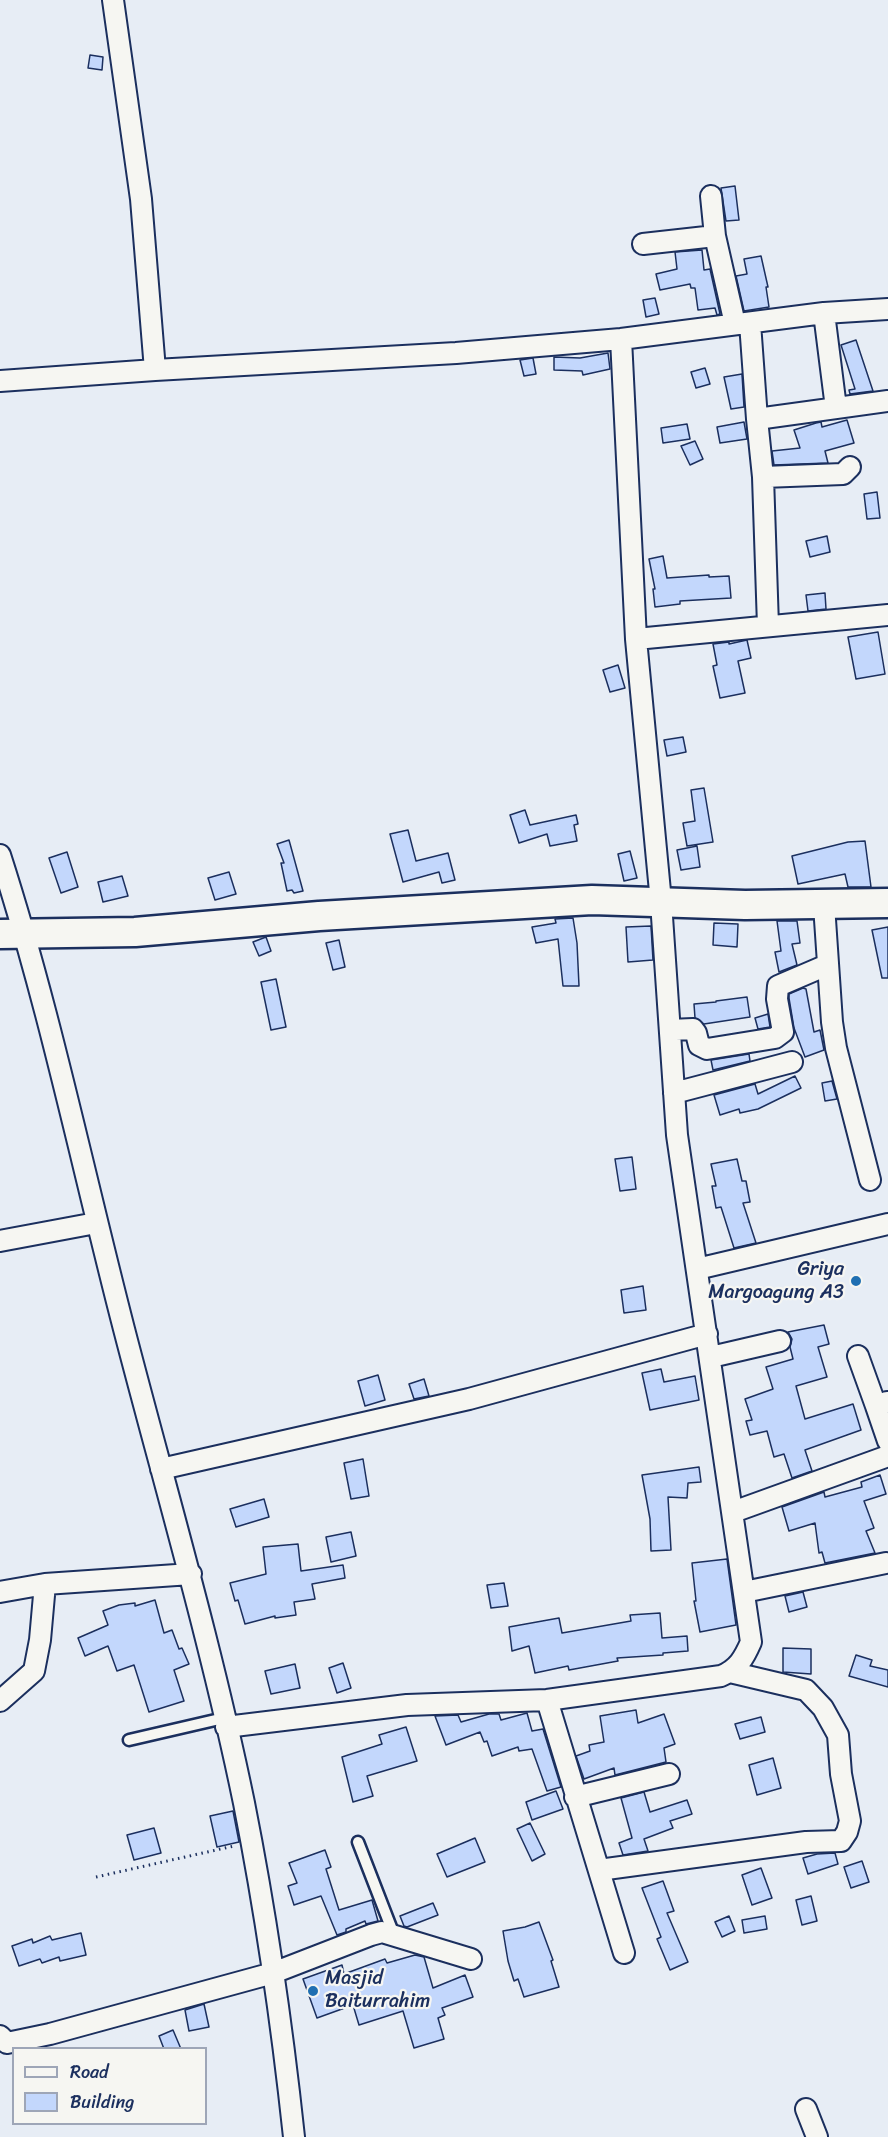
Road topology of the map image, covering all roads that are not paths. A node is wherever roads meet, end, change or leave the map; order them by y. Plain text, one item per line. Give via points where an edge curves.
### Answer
1 (113, 0) edge
2 (711, 196) dead end
3 (715, 236) junction
4 (644, 244) dead end
5 (888, 309) edge
6 (824, 313) junction
7 (743, 324) junction
8 (621, 339) junction
9 (155, 370) junction
10 (0, 381) edge
11 (888, 401) edge
12 (836, 408) junction
13 (756, 419) junction
14 (850, 467) dead end
15 (763, 477) junction
16 (888, 615) edge
17 (768, 626) junction
18 (636, 639) junction
19 (0, 855) edge
20 (661, 902) junction
21 (888, 903) edge
22 (824, 905) junction
23 (13, 934) edge
24 (827, 965) junction
25 (670, 1030) junction
26 (792, 1062) dead end
27 (674, 1093) junction
28 (870, 1180) dead end
29 (96, 1223) junction
30 (888, 1224) edge
31 (0, 1241) edge
32 (698, 1269) junction
33 (707, 1335) junction
34 (780, 1341) dead end
35 (858, 1356) dead end
36 (711, 1357) junction
37 (882, 1404) edge
38 (888, 1441) edge
39 (888, 1456) edge
40 (162, 1469) junction
41 (733, 1512) junction
42 (886, 1563) dead end
43 (191, 1574) junction
44 (45, 1584) junction
45 (0, 1592) edge
46 (744, 1592) junction
47 (730, 1672) junction
48 (547, 1700) junction
49 (0, 1701) edge
50 (225, 1722) junction
51 (129, 1740) dead end
52 (669, 1774) dead end
53 (575, 1797) junction
54 (358, 1842) dead end
55 (599, 1870) junction
56 (394, 1935) junction
57 (624, 1953) dead end
58 (471, 1959) dead end
59 (273, 1973) junction
60 (0, 2036) edge
61 (807, 2109) dead end
62 (294, 2137) edge
63 (817, 2137) edge

1 - 9 street via 141,199
2 - 3 street
3 - 4 street
3 - 7 street
5 - 6 street
6 - 7 street
6 - 12 street
7 - 8 street
7 - 13 street
8 - 9 street via 456,353
8 - 18 street
9 - 10 street
11 - 12 street
12 - 13 street
13 - 15 street
14 - 15 street via 843,474
15 - 17 street
16 - 17 street
17 - 18 street
18 - 20 street
19 - 23 street
20 - 22 street
20 - 23 street via 592,900 319,916 135,932
20 - 25 street
21 - 22 street
22 - 24 street
23 - 29 street
24 - 25 street via 778,986 783,1032 775,1038 707,1049 699,1045 693,1029
24 - 28 street via 836,1048
25 - 27 street
26 - 27 street
27 - 32 street
29 - 31 street
29 - 40 street
30 - 32 street
32 - 33 street
33 - 36 street
33 - 40 street via 468,1399
34 - 36 street
35 - 37 street
36 - 41 street
37 - 38 street
39 - 41 street
40 - 43 street
41 - 46 street
42 - 46 street
43 - 44 street
43 - 50 street
44 - 45 street
44 - 49 street via 34,1671
46 - 47 street via 751,1642 744,1659
47 - 48 street via 721,1677
47 - 55 street via 806,1690 823,1708 838,1735 850,1821 847,1832 841,1840
48 - 50 street via 407,1705
48 - 53 street
50 - 51 lane
50 - 59 street via 244,1804
52 - 53 street
53 - 55 street
54 - 56 lane
55 - 57 street
56 - 58 street
56 - 59 street via 371,1935
59 - 60 street via 50,2034 8,2043
59 - 62 street
61 - 63 street

